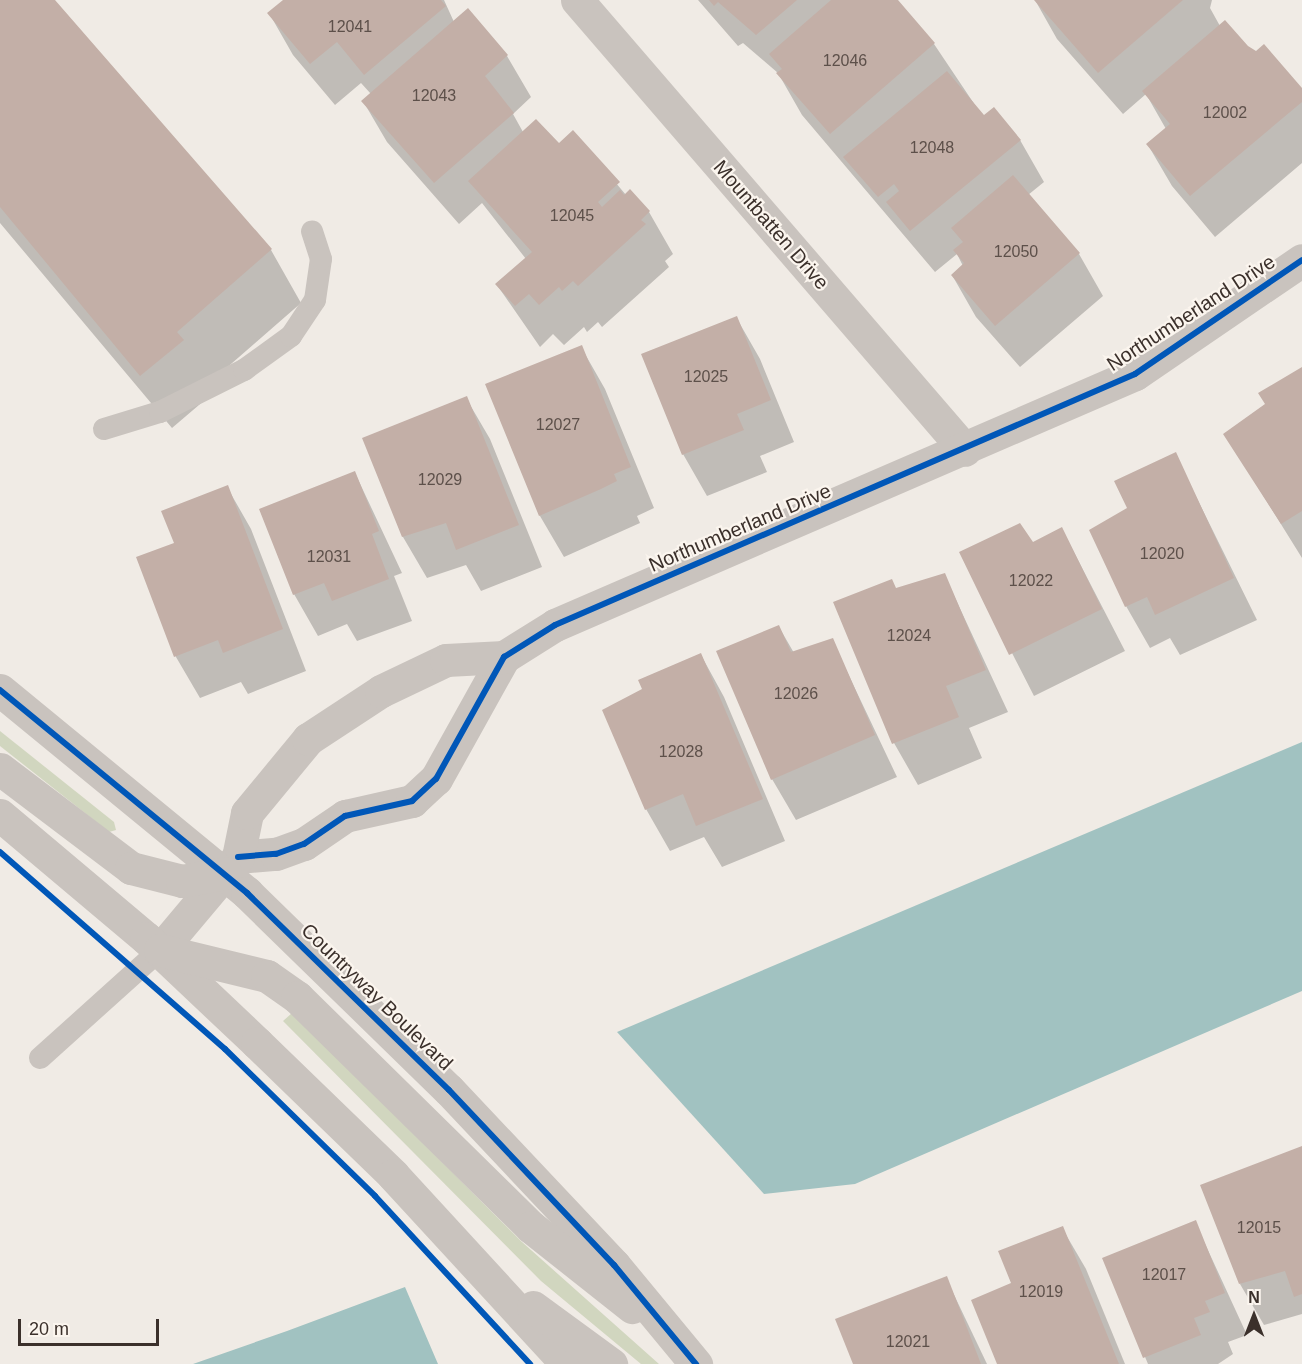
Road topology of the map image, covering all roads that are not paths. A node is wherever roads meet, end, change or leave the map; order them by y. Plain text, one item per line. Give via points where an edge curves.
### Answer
1 (577, 0) edge
2 (312, 231) dead end
3 (1302, 260) edge
4 (104, 429) dead end
5 (965, 450) junction
6 (504, 657) junction
7 (0, 690) edge
8 (0, 769) edge
9 (0, 816) edge
10 (232, 865) junction
11 (160, 950) junction
12 (40, 1058) dead end
13 (498, 1286) junction
14 (688, 1355) edge
15 (567, 1364) edge
16 (611, 1364) edge

1 - 5 street, Mountbatten Drive
2 - 4 lane via 321,259 315,300 291,336 244,370 181,402
3 - 5 street, Northumberland Drive via 1135,374
5 - 6 street, Northumberland Drive via 555,625
6 - 10 street, Northumberland Drive via 436,779 412,801 345,816 304,844
6 - 10 street, Northumberland Drive via 446,660 381,691 308,739 247,813
7 - 10 street, Countryway Boulevard
8 - 10 street via 131,868 182,881
9 - 11 street
10 - 11 street, Northumberland Drive
10 - 14 street, Countryway Boulevard via 614,1266
11 - 12 lane
11 - 13 street via 393,1175
11 - 14 street via 267,976 297,997 531,1227
13 - 15 street
13 - 16 street

